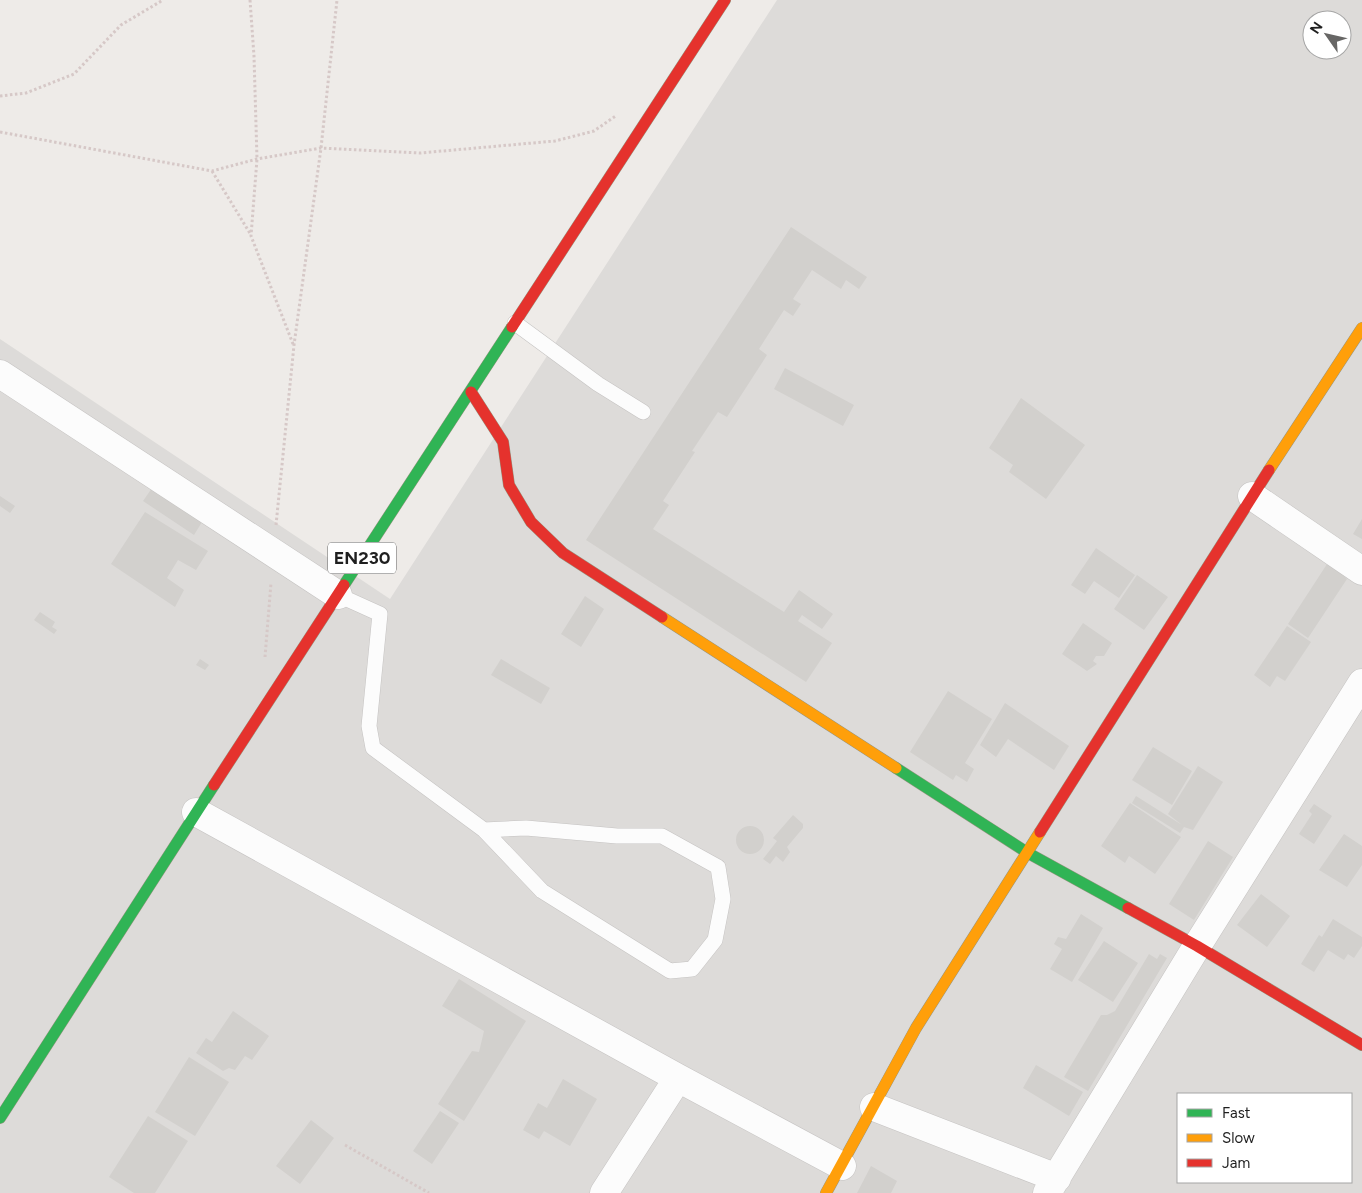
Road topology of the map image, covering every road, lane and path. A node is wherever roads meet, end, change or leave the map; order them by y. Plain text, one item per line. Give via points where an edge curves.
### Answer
1 (163, 0) edge
2 (250, 0) edge
3 (337, 0) edge
4 (725, 0) edge
5 (0, 96) edge
6 (618, 115) dead end
7 (0, 132) edge
8 (321, 148) junction
9 (257, 159) junction
10 (212, 171) junction
11 (251, 236) junction
12 (515, 323) junction
13 (1362, 328) edge
14 (294, 345) junction
15 (0, 374) edge
16 (471, 392) junction
17 (643, 412) dead end
18 (1252, 496) junction
19 (274, 553) junction
20 (1362, 571) edge
21 (338, 595) junction
22 (265, 662) dead end
23 (1362, 683) edge
24 (196, 812) junction
25 (484, 830) junction
26 (1028, 853) junction
27 (1197, 946) junction
28 (1362, 1045) edge
29 (678, 1078) junction
30 (874, 1107) junction
31 (0, 1118) edge
32 (345, 1145) dead end
33 (842, 1166) junction
34 (1052, 1186) edge
35 (430, 1193) edge
36 (604, 1193) edge
37 (826, 1193) edge

1 - 5 path via 121,26 74,74 26,93
2 - 9 path
3 - 8 path
4 - 12 street, EN230
6 - 8 path via 594,131 555,141 420,153
7 - 10 path
8 - 9 path
8 - 14 path
9 - 10 path
9 - 11 path
10 - 11 path
11 - 14 path
12 - 16 street, EN230
12 - 17 lane via 598,384
13 - 18 street
14 - 19 path
15 - 19 street
16 - 21 street, EN230
16 - 26 street via 503,442 509,485 530,522 563,554
18 - 20 street
18 - 26 street
19 - 21 street
19 - 22 path
21 - 24 street, EN230
21 - 25 lane via 380,614 369,726 373,748
23 - 27 street
24 - 29 street
24 - 31 street, EN230
25 - 25 lane via 542,891 670,971 692,969 715,940 723,899 718,866 662,836 617,836 526,828
26 - 27 street
26 - 30 street via 916,1028
27 - 28 street
27 - 34 street
29 - 33 street
29 - 36 street
30 - 33 street
30 - 34 street
32 - 35 path
33 - 37 street

